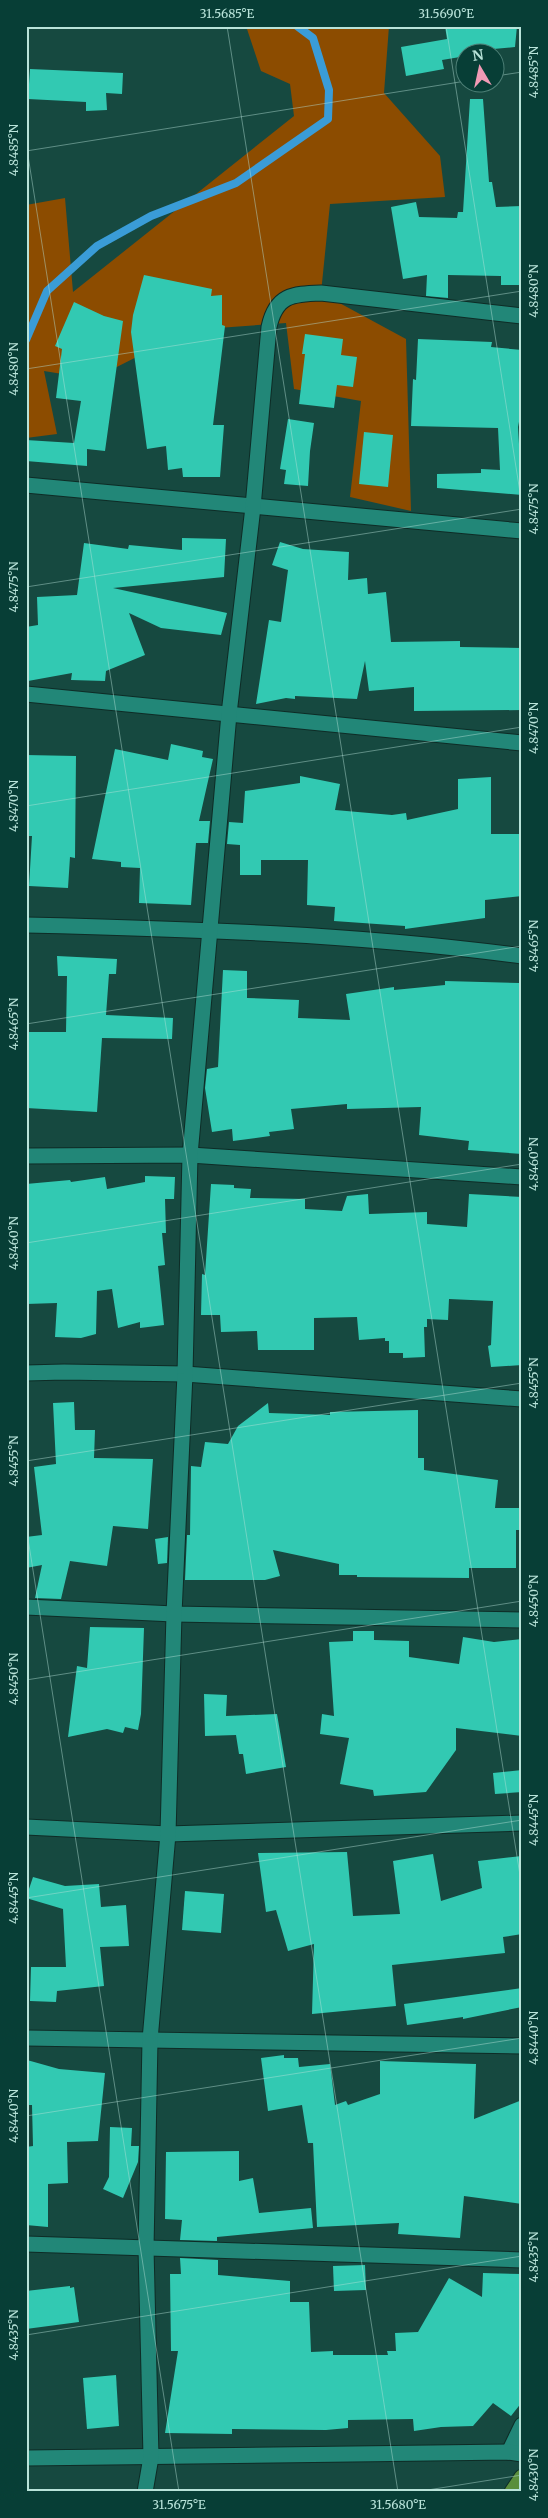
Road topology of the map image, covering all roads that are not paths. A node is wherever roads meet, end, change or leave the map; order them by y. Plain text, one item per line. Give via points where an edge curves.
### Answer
1 (522, 316) edge
2 (26, 485) edge
3 (253, 506) junction
4 (522, 531) edge
5 (26, 694) edge
6 (229, 714) junction
7 (522, 743) edge
8 (26, 925) edge
9 (211, 930) junction
10 (522, 956) edge
11 (190, 1155) junction
12 (26, 1156) edge
13 (522, 1177) edge
14 (26, 1374) edge
15 (185, 1374) junction
16 (522, 1399) edge
17 (26, 1607) edge
18 (174, 1614) junction
19 (522, 1620) edge
20 (522, 1823) edge
21 (26, 1827) edge
22 (168, 1834) junction
23 (26, 2038) edge
24 (150, 2040) junction
25 (522, 2046) edge
26 (26, 2244) edge
27 (146, 2248) junction
28 (522, 2260) edge
29 (522, 2424) edge
30 (515, 2453) edge
31 (151, 2457) junction
32 (26, 2458) edge
33 (522, 2477) edge
34 (145, 2492) edge
35 (512, 2492) edge

1 - 3 street via 321,293 296,294 281,301 272,312 269,327
2 - 3 street
3 - 4 street
3 - 6 street
5 - 6 street
6 - 7 street
6 - 9 street
8 - 9 street
9 - 10 street via 462,948
9 - 11 street
11 - 12 street
11 - 13 street
11 - 15 street
14 - 15 street
15 - 16 street
15 - 18 street
17 - 18 street
18 - 19 street
18 - 22 street
20 - 22 street
21 - 22 street
22 - 24 street
23 - 24 street
24 - 25 street
24 - 27 street
26 - 27 street
27 - 28 street
27 - 31 street
29 - 30 street
30 - 31 street
31 - 32 street
31 - 34 street
33 - 35 main road

